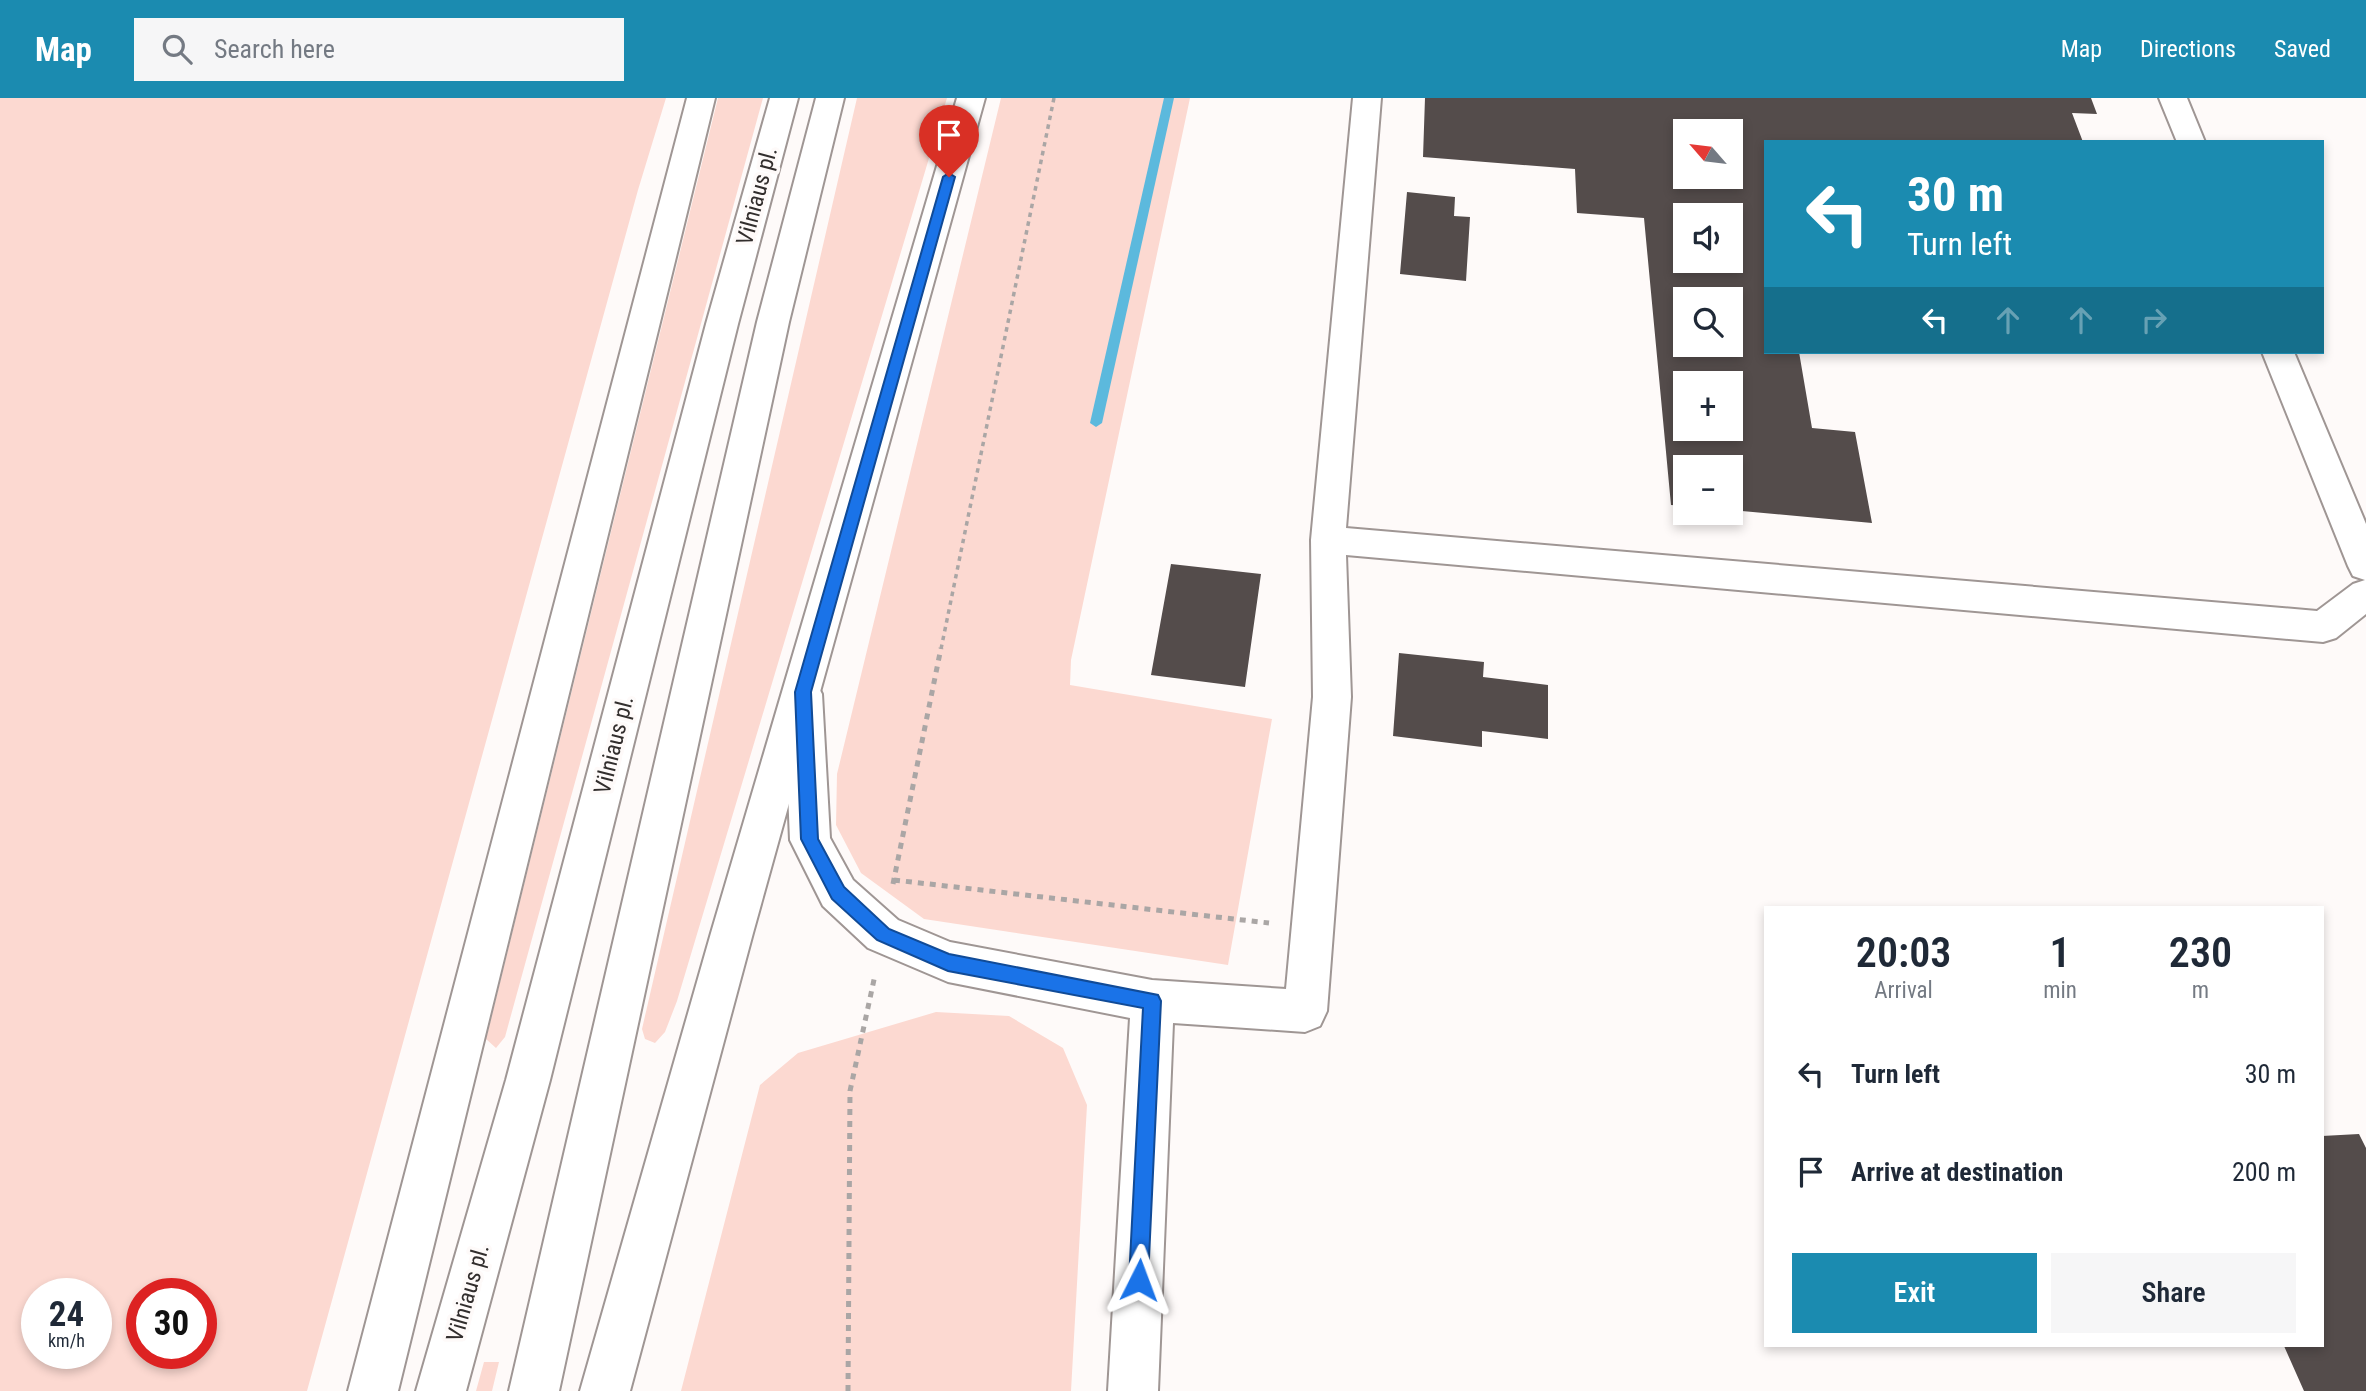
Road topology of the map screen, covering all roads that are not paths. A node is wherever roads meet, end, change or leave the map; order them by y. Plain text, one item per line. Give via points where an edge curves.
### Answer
1 (701, 98) edge
2 (784, 98) edge
3 (830, 98) edge
4 (971, 98) edge
5 (1367, 98) edge
6 (2173, 98) edge
7 (2190, 140) edge
8 (2279, 354) edge
9 (1328, 540) junction
10 (2366, 566) edge
11 (2366, 594) edge
12 (803, 692) junction
13 (1152, 1001) junction
14 (373, 1391) edge
15 (440, 1391) edge
16 (534, 1391) edge
17 (605, 1391) edge
18 (1133, 1391) edge

1 - 14 main road
2 - 15 main road, Vilniaus pl. via 528,1080
3 - 16 main road, Vilniaus pl. via 770,335
4 - 12 main road
5 - 9 main road
6 - 7 main road
8 - 10 main road
9 - 11 main road via 2323,627
9 - 13 main road via 1332,697 1305,1011
12 - 13 main road via 810,839 838,893 883,934 948,962
12 - 17 main road
13 - 18 main road

